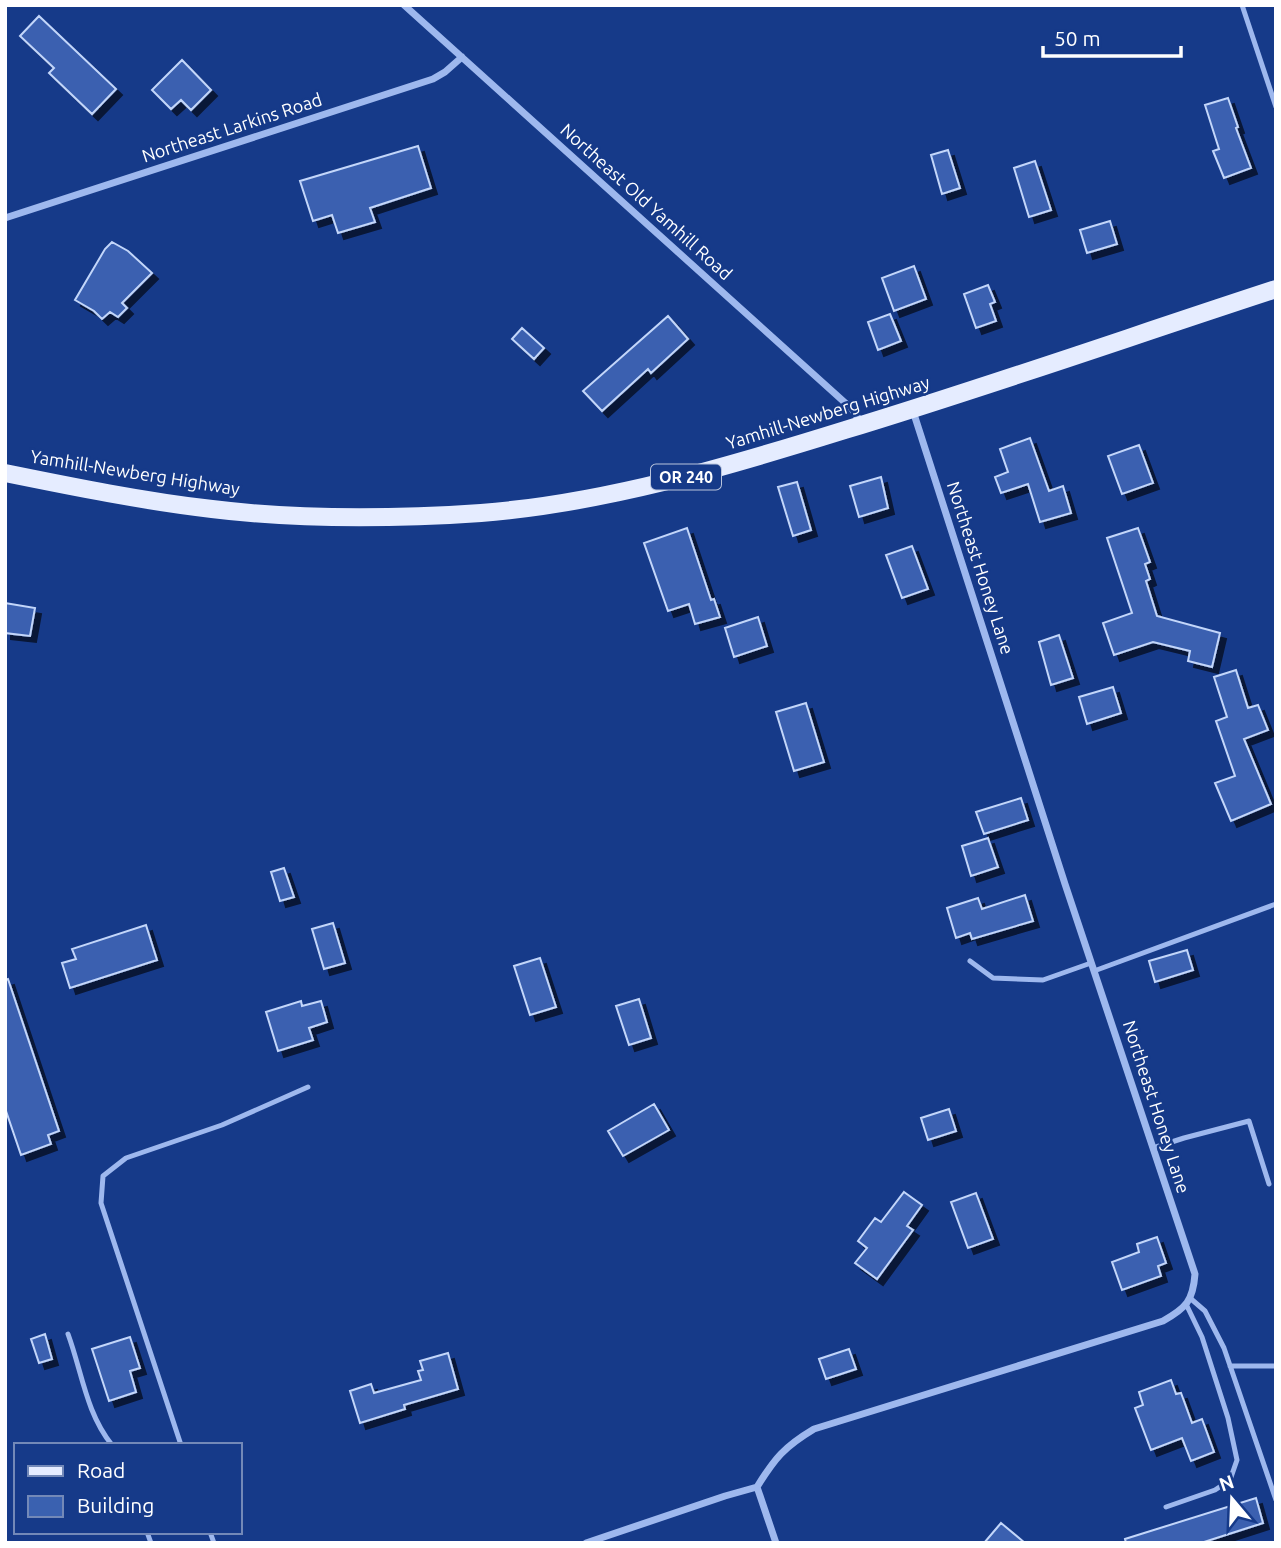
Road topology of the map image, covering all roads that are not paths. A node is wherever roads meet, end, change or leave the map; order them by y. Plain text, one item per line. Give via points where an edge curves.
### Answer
1 (404, 5) edge
2 (1242, 5) edge
3 (462, 57) junction
4 (1276, 107) edge
5 (5, 218) edge
6 (1276, 289) edge
7 (913, 409) junction
8 (862, 425) junction
9 (5, 473) edge
10 (1276, 904) edge
11 (970, 961) dead end
12 (1093, 967) junction
13 (308, 1087) dead end
14 (1153, 1149) junction
15 (1269, 1184) dead end
16 (1188, 1301) junction
17 (68, 1334) dead end
18 (1230, 1366) junction
19 (1276, 1366) edge
20 (110, 1443) edge
21 (180, 1443) edge
22 (757, 1487) junction
23 (1276, 1500) edge
24 (1167, 1507) dead end
25 (586, 1543) edge
26 (776, 1543) edge

1 - 3 street, Northeast Old Yamhill Road
2 - 4 lane
3 - 5 street, Northeast Larkins Road via 433,79
3 - 8 street, Northeast Old Yamhill Road via 852,409
6 - 7 main road, Yamhill-Newberg Highway / OR 240
7 - 8 main road, Yamhill-Newberg Highway / OR 240
7 - 12 street, Northeast Honey Lane
8 - 9 main road, Yamhill-Newberg Highway / OR 240 via 640,488 484,512 336,518 270,514 164,503
10 - 12 lane
11 - 12 lane via 993,978 1042,979
12 - 14 street, Northeast Honey Lane
13 - 21 lane via 222,1125 126,1158 103,1176 101,1203
14 - 15 lane via 1249,1121
14 - 16 street, Northeast Honey Lane via 1195,1274
16 - 18 lane via 1205,1311
16 - 22 street via 1183,1310 1163,1321 814,1429 773,1461
16 - 24 lane via 1216,1377 1237,1460 1230,1480
17 - 20 lane via 91,1411
18 - 19 lane
18 - 23 lane
22 - 25 street
22 - 26 street

